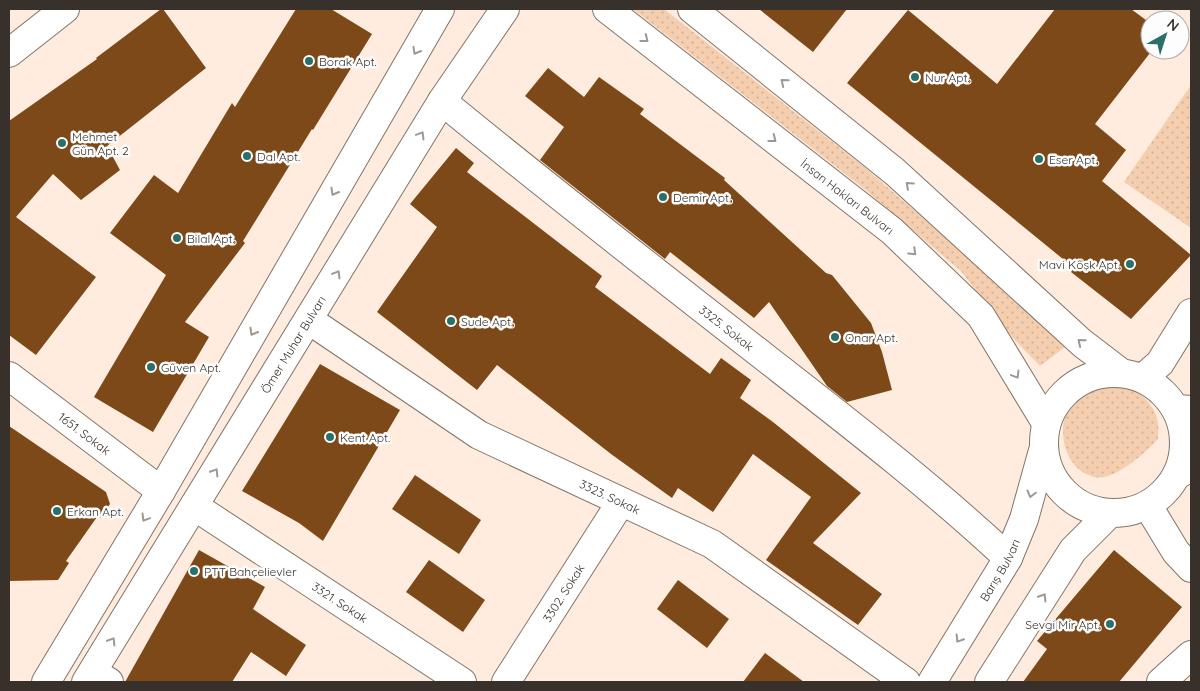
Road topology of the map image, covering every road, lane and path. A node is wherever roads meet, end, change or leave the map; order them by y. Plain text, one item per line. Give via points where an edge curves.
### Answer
1 (65, 9) edge
2 (440, 9) edge
3 (505, 9) edge
4 (607, 9) edge
5 (692, 9) edge
6 (9, 53) edge
7 (442, 101) junction
8 (1191, 313) edge
9 (309, 320) junction
10 (1131, 375) junction
11 (9, 376) edge
12 (1184, 409) edge
13 (1045, 435) junction
14 (1185, 471) edge
15 (161, 491) junction
16 (620, 502) junction
17 (194, 506) junction
18 (1148, 506) junction
19 (1110, 513) junction
20 (1008, 558) junction
21 (1191, 568) edge
22 (1191, 654) edge
23 (96, 679) edge
24 (46, 682) edge
25 (462, 682) edge
26 (506, 682) edge
27 (906, 682) edge
28 (932, 682) edge
29 (989, 682) edge
30 (1161, 682) edge

1 - 6 main road
2 -> 15 main road
3 - 7 main road, Ömer Muhar Bulvarı
4 -> 13 main road, İnsan Hakları Bulvarı via 892,231 981,316
10 -> 5 main road via 1082,343 895,172
9 -> 7 main road, Ömer Muhar Bulvarı
7 - 20 main road, 3325. Sokak via 854,427
8 - 10 main road via 1160,363
9 - 16 main road, 3323. Sokak via 480,435
17 -> 9 main road, Ömer Muhar Bulvarı
10 - 12 main road via 1162,390
10 - 13 main road via 1096,374 1074,384 1056,401
11 - 15 main road, 1651. Sokak
12 - 14 main road
13 - 19 main road via 1048,467 1058,485 1072,500 1090,510
13 -> 20 main road, Barış Bulvarı via 1024,519
14 - 18 main road
15 -> 24 main road
16 - 26 main road, 3302. Sokak
16 - 27 main road, 3323. Sokak via 712,544
23 -> 17 main road, Ömer Muhar Bulvarı
17 - 25 main road, 3321. Sokak
18 - 19 main road
18 - 21 main road via 1176,552
29 -> 19 main road via 1073,550
20 -> 28 main road, Barış Bulvarı
22 - 30 main road

